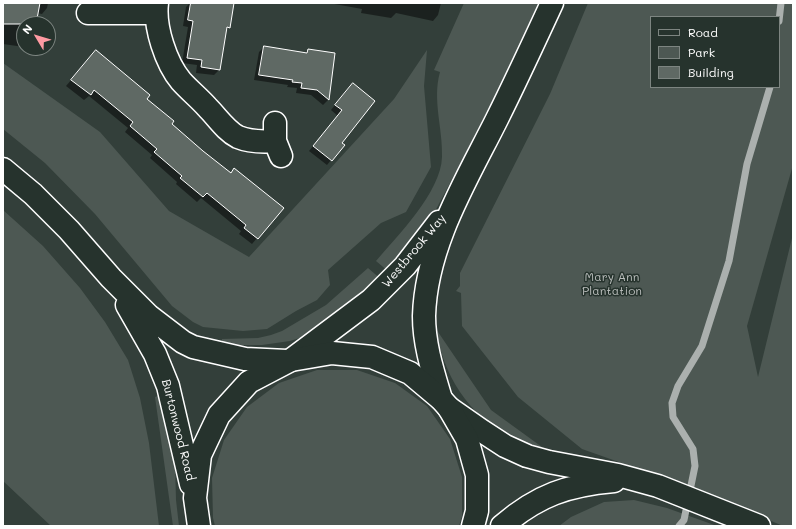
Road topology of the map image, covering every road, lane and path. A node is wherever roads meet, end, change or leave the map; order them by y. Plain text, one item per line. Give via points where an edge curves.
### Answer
1 (552, 3) edge
2 (157, 8) edge
3 (88, 12) dead end
4 (277, 140) dead end
5 (3, 169) edge
6 (458, 197) junction
7 (111, 278) junction
8 (289, 360) junction
9 (445, 403) junction
10 (638, 481) junction
11 (197, 517) edge
12 (473, 526) edge
13 (502, 526) edge
14 (759, 526) edge

1 - 6 street, Westbrook Way
2 - 3 street
2 - 4 street via 162,42 170,63 181,81 234,134 258,142
5 - 7 street, Burtonwood Road via 33,194 69,230
6 - 8 street, Westbrook Way via 391,282 349,318
6 - 9 street, Westbrook Way via 431,264 425,302 427,347
7 - 8 street, Burtonwood Road via 149,316 193,347 244,359
7 - 11 street, Burtonwood Road via 155,354 168,386
8 - 9 street via 332,352 372,357 410,373
8 - 11 street via 249,382 219,415 200,455
9 - 10 street via 482,432 527,456
9 - 12 street via 467,439 477,475
10 - 13 street via 594,483 561,491 531,504
10 - 14 street via 676,492

